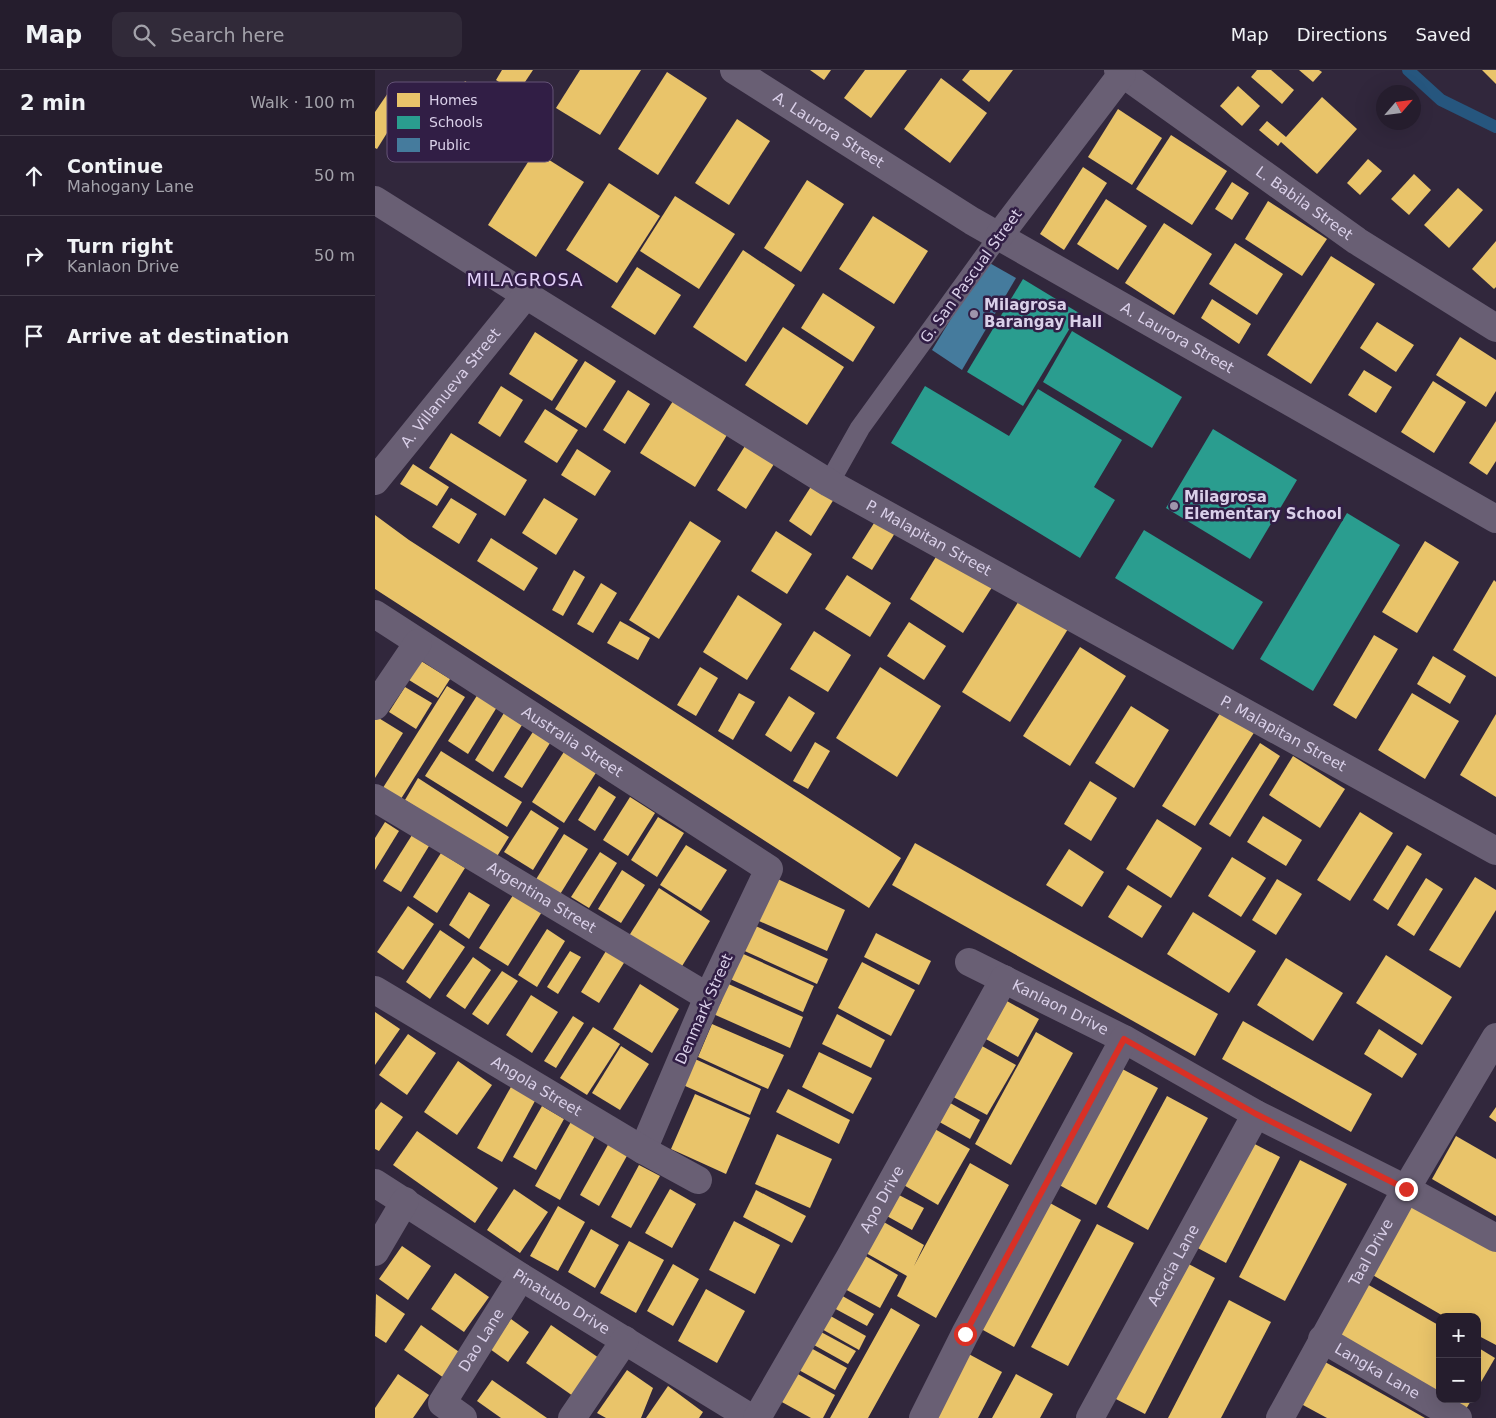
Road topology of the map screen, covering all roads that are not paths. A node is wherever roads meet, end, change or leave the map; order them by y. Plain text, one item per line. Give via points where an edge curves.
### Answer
1 (734, 70) edge
2 (1120, 72) edge
3 (375, 200) edge
4 (999, 236) junction
5 (526, 295) junction
6 (1496, 328) edge
7 (375, 481) edge
8 (829, 483) junction
9 (1496, 519) edge
10 (375, 614) edge
11 (418, 643) junction
12 (375, 706) edge
13 (375, 798) edge
14 (1496, 851) edge
15 (769, 869) joint
16 (969, 962) dead end
17 (1004, 979) junction
18 (375, 990) edge
19 (708, 997) junction
20 (1496, 1037) edge
21 (1124, 1039) junction
22 (1256, 1114) junction
23 (643, 1150) junction
24 (698, 1180) dead end
25 (375, 1183) edge
26 (1406, 1189) junction
27 (405, 1201) junction
28 (1496, 1238) edge
29 (375, 1252) edge
30 (521, 1277) junction
31 (1322, 1339) junction
32 (625, 1340) junction
33 (453, 1411) edge
34 (573, 1418) edge
35 (751, 1418) edge
36 (757, 1418) edge
37 (923, 1418) edge
38 (1090, 1418) edge
39 (1279, 1418) edge
40 (1458, 1418) edge

1 - 4 street, A. Laurora Street
2 - 4 street, G. San Pascual Street
2 - 6 street, L. Babila Street via 1357,241
3 - 5 street, P. Malapitan Street
4 - 8 lane, G. San Pascual Street via 860,428
4 - 9 street, A. Laurora Street
5 - 7 street, A. Villanueva Street
5 - 8 street, P. Malapitan Street
8 - 14 street, P. Malapitan Street
10 - 11 street, Australia Street
11 - 12 street
11 - 15 street, Australia Street
13 - 19 street, Argentina Street
15 - 19 street, Denmark Street
16 - 17 street, Kanlaon Drive
17 - 21 street, Kanlaon Drive
17 - 36 street, Apo Drive
18 - 23 street, Angola Street
19 - 23 street, Denmark Street
20 - 26 street, Taal Drive
21 - 22 street, Kanlaon Drive
21 - 37 street
22 - 26 street, Kanlaon Drive
22 - 38 street, Acacia Lane
23 - 24 street, Angola Street
25 - 27 street, Pinatubo Drive
26 - 28 street, Kanlaon Drive
26 - 31 street, Taal Drive
27 - 29 street
27 - 30 street, Pinatubo Drive
30 - 32 street, Pinatubo Drive
30 - 33 street, Dao Lane
31 - 39 street, Taal Drive
31 - 40 street, Langka Lane
32 - 34 street
32 - 35 street, Pinatubo Drive

